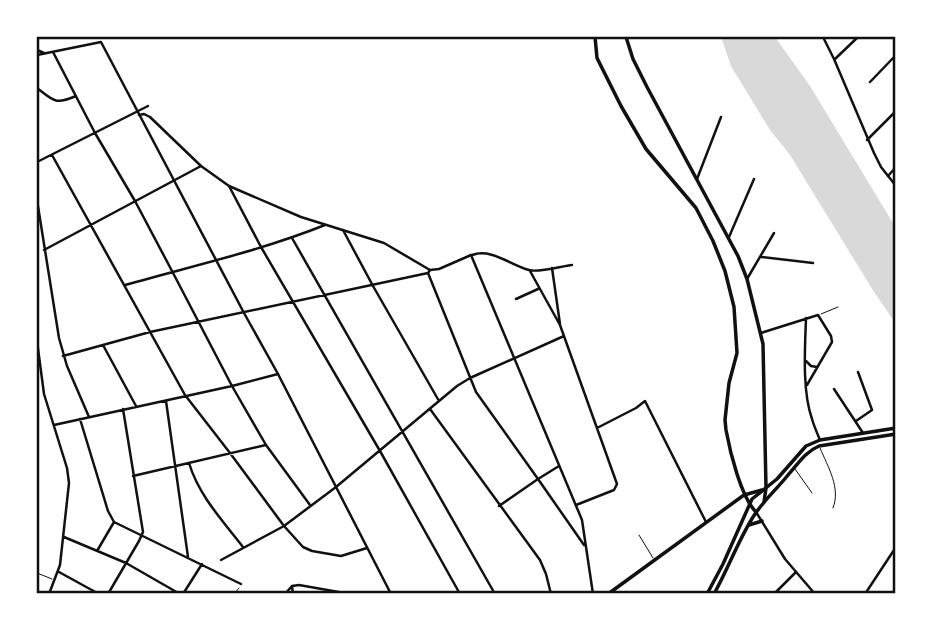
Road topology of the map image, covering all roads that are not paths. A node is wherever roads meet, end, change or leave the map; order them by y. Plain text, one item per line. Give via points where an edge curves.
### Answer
1 (595, 37) edge
2 (626, 37) edge
3 (822, 37) edge
4 (858, 37) edge
5 (107, 40) dead end
6 (101, 41) junction
7 (37, 50) edge
8 (53, 51) junction
9 (44, 53) junction
10 (37, 55) edge
11 (896, 55) edge
12 (834, 59) junction
13 (870, 82) dead end
14 (37, 88) edge
15 (76, 96) junction
16 (148, 106) dead end
17 (896, 111) edge
18 (138, 113) junction
19 (721, 117) dead end
20 (95, 133) junction
21 (867, 140) junction
22 (52, 155) junction
23 (37, 162) edge
24 (201, 166) junction
25 (896, 167) edge
26 (888, 176) junction
27 (697, 179) junction
28 (754, 179) dead end
29 (175, 180) junction
30 (229, 186) junction
31 (896, 186) edge
32 (37, 200) edge
33 (135, 201) junction
34 (92, 225) junction
35 (325, 225) junction
36 (343, 230) junction
37 (774, 233) dead end
38 (292, 238) junction
39 (728, 238) junction
40 (261, 247) junction
41 (44, 250) junction
42 (471, 255) junction
43 (761, 257) junction
44 (216, 260) junction
45 (813, 263) dead end
46 (572, 265) dead end
47 (552, 268) junction
48 (172, 271) junction
49 (530, 271) junction
50 (429, 272) junction
51 (747, 279) junction
52 (125, 285) junction
53 (373, 286) junction
54 (539, 288) junction
55 (324, 296) junction
56 (516, 299) dead end
57 (294, 302) junction
58 (838, 307) dead end
59 (244, 313) junction
60 (818, 315) junction
61 (806, 318) junction
62 (198, 323) junction
63 (560, 325) junction
64 (150, 332) junction
65 (761, 334) junction
66 (564, 336) junction
67 (37, 341) edge
68 (103, 345) junction
69 (63, 356) junction
70 (38, 358) edge
71 (515, 358) junction
72 (804, 358) junction
73 (38, 365) edge
74 (817, 367) junction
75 (858, 372) dead end
76 (278, 374) junction
77 (470, 378) junction
78 (807, 385) junction
79 (232, 386) junction
80 (834, 389) dead end
81 (185, 395) junction
82 (166, 400) junction
83 (439, 401) junction
84 (136, 406) junction
85 (123, 409) junction
86 (430, 409) junction
87 (89, 417) junction
88 (80, 419) junction
89 (856, 421) junction
90 (54, 425) junction
91 (597, 428) junction
92 (896, 428) edge
93 (403, 431) junction
94 (863, 433) junction
95 (896, 434) edge
96 (820, 440) junction
97 (266, 444) junction
98 (819, 446) junction
99 (380, 451) junction
100 (230, 453) junction
101 (188, 463) junction
102 (559, 466) junction
103 (175, 467) junction
104 (794, 468) junction
105 (134, 476) junction
106 (538, 479) junction
107 (336, 487) junction
108 (764, 489) junction
109 (812, 493) dead end
110 (744, 495) junction
111 (764, 502) junction
112 (310, 505) junction
113 (576, 505) junction
114 (749, 505) junction
115 (499, 506) junction
116 (833, 508) dead end
117 (756, 512) junction
118 (762, 521) junction
119 (114, 522) junction
120 (706, 522) junction
121 (748, 524) junction
122 (284, 526) junction
123 (142, 535) junction
124 (639, 535) dead end
125 (64, 537) junction
126 (243, 547) junction
127 (586, 547) junction
128 (896, 547) edge
129 (367, 548) junction
130 (97, 551) junction
131 (188, 557) junction
132 (220, 560) dead end
133 (654, 560) junction
134 (126, 564) junction
135 (202, 564) junction
136 (59, 572) junction
137 (796, 572) junction
138 (37, 573) edge
139 (54, 580) junction
140 (240, 586) joint
141 (292, 586) junction
142 (48, 594) edge
143 (99, 594) edge
144 (108, 594) edge
145 (182, 594) edge
146 (234, 594) edge
147 (285, 594) edge
148 (293, 594) edge
149 (350, 594) edge
150 (391, 594) edge
151 (460, 594) edge
152 (495, 594) edge
153 (551, 594) edge
154 (593, 594) edge
155 (608, 594) edge
156 (707, 594) edge
157 (714, 594) edge
158 (774, 594) edge
159 (815, 594) edge
160 (865, 594) edge

1 - 110 main road via 597,58 621,106 646,149 695,208 725,271 734,307 737,353 725,420
2 - 27 main road via 647,87
3 - 12 street
4 - 12 street
5 - 6 street
6 - 8 street
6 - 18 street
7 - 9 street
8 - 9 street
8 - 15 street
9 - 10 street
11 - 13 street
12 - 21 street
14 - 15 street via 58,102
15 - 20 street
16 - 18 street
17 - 21 street
18 - 20 street
18 - 24 street via 150,117
18 - 29 street
19 - 27 street
20 - 22 street
20 - 33 street
21 - 26 street
22 - 23 street
22 - 34 street
24 - 29 street
24 - 30 street
25 - 26 street
26 - 31 street
27 - 39 main road
28 - 39 street
29 - 33 street
29 - 44 street
30 - 35 street
30 - 40 street
32 - 41 street
33 - 34 street
33 - 48 street
34 - 41 street
34 - 52 street
35 - 36 street
35 - 38 street
36 - 50 street via 384,243
36 - 53 street
37 - 43 street
38 - 40 street
38 - 55 street
39 - 51 main road
40 - 44 street
40 - 57 street
41 - 69 street
42 - 49 street via 487,253
42 - 50 street
42 - 71 street
43 - 45 street
43 - 51 street
44 - 48 street
44 - 59 street
46 - 47 street
47 - 49 street
47 - 63 street
48 - 52 street
48 - 62 street
49 - 54 street
50 - 53 street
50 - 77 street
51 - 65 main road
52 - 64 street
53 - 55 street
53 - 83 street
54 - 56 street
54 - 63 street
55 - 57 street
55 - 93 street
57 - 59 street
57 - 99 street
58 - 60 lane
59 - 62 street
59 - 76 street
60 - 61 street
60 - 74 street via 832,342
61 - 65 street
61 - 72 street
62 - 64 street
62 - 79 street
63 - 66 street
64 - 68 street
64 - 81 street
65 - 108 main road
66 - 71 street
66 - 91 street
67 - 70 street
68 - 69 street
68 - 84 street
69 - 87 street
70 - 73 street
71 - 77 street
71 - 102 street
72 - 74 street
72 - 78 street
73 - 90 street
74 - 78 street
75 - 89 street via 872,411
76 - 79 street
76 - 107 street
77 - 83 street
77 - 106 street
78 - 96 street
79 - 81 street
79 - 97 street
80 - 89 street
81 - 82 street
81 - 100 street
82 - 84 street
82 - 103 street
83 - 86 street
84 - 85 street
85 - 87 street
85 - 105 street
86 - 93 street
86 - 115 street
87 - 88 street
88 - 90 street
88 - 119 street
89 - 94 street
90 - 125 street via 69,483
91 - 113 street via 617,487
91 - 120 street via 645,401
92 - 94 main road
93 - 99 street
93 - 152 street
94 - 96 main road
95 - 98 main road
96 - 108 main road via 806,446
97 - 100 street
97 - 112 street
98 - 104 main road
98 - 116 lane via 836,489
99 - 107 street
99 - 151 street
100 - 101 street
100 - 122 street
101 - 103 street
101 - 126 street via 200,491
102 - 106 street
102 - 113 street
103 - 105 street
103 - 131 street
104 - 109 lane
104 - 111 main road
105 - 123 street
106 - 115 street
106 - 127 street
107 - 112 street
107 - 129 street
108 - 110 main road
108 - 111 main road
108 - 114 main road
110 - 114 main road
110 - 120 main road
111 - 117 main road
112 - 122 street
113 - 127 street
114 - 117 main road
114 - 156 main road
115 - 153 street via 544,566
117 - 118 street
117 - 121 main road
118 - 121 main road
118 - 137 street
119 - 123 street
119 - 130 street
120 - 133 main road
121 - 157 main road
122 - 126 street
122 - 129 street via 312,551 341,556
123 - 131 street
123 - 134 street
124 - 133 lane
125 - 130 street
125 - 136 street
126 - 132 street
127 - 154 street
128 - 160 street
129 - 150 street
130 - 134 street
131 - 135 street
133 - 155 main road
134 - 144 street
134 - 145 street
135 - 140 street
135 - 145 street
136 - 139 street
136 - 143 street
137 - 158 street
137 - 159 street
138 - 139 lane
139 - 142 street
140 - 146 lane
141 - 147 street
141 - 148 street
141 - 149 street

